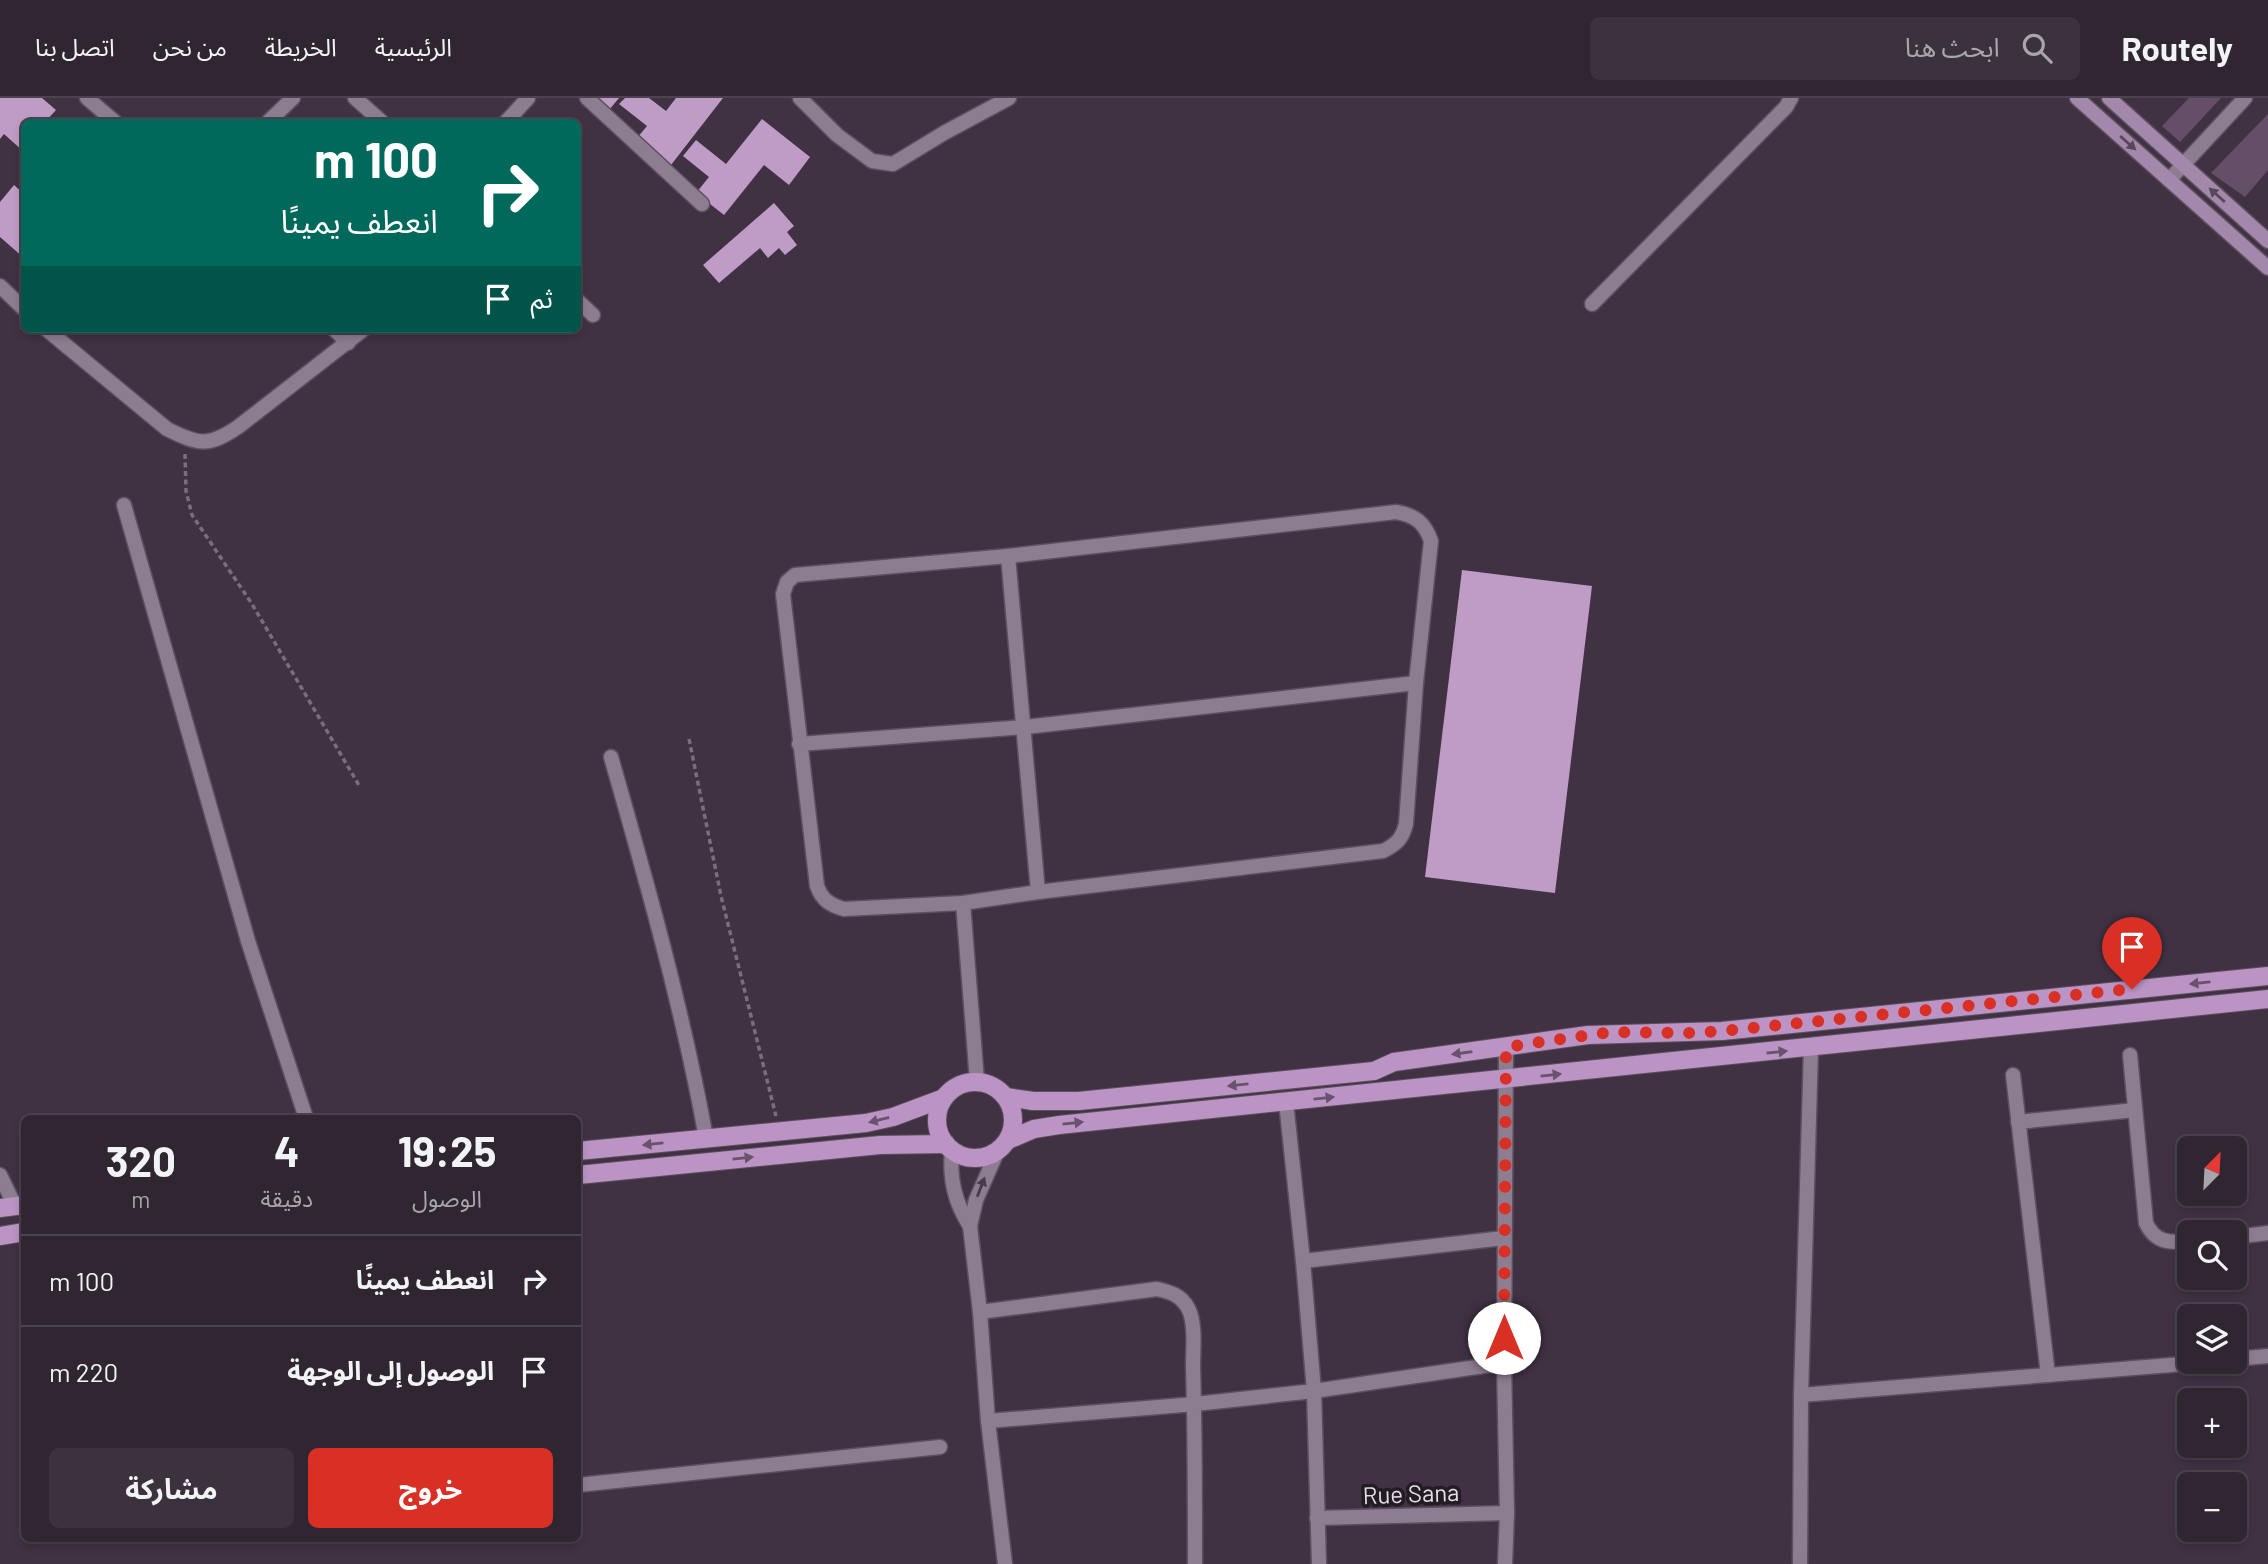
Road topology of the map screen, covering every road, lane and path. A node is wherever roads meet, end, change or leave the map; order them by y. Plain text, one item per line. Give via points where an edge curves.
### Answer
1 (87, 98) edge
2 (293, 98) edge
3 (355, 98) edge
4 (528, 98) edge
5 (587, 98) edge
6 (800, 98) edge
7 (1009, 98) edge
8 (1791, 98) edge
9 (2077, 98) edge
10 (2109, 98) edge
11 (2245, 98) edge
12 (112, 119) edge
13 (271, 119) edge
14 (379, 119) edge
15 (509, 119) edge
16 (2183, 164) junction
17 (2169, 180) junction
18 (702, 204) dead end
19 (2268, 241) edge
20 (2268, 268) edge
21 (0, 286) edge
22 (581, 304) edge
23 (1592, 304) dead end
24 (21, 306) edge
25 (593, 315) dead end
26 (50, 333) edge
27 (65, 333) edge
28 (338, 333) edge
29 (359, 333) edge
30 (58, 341) junction
31 (348, 343) junction
32 (185, 438) junction
33 (124, 505) dead end
34 (1008, 556) junction
35 (1416, 683) junction
36 (1025, 727) junction
37 (689, 739) dead end
38 (799, 744) junction
39 (611, 757) dead end
40 (360, 787) dead end
41 (1038, 892) junction
42 (963, 903) junction
43 (2268, 976) edge
44 (2268, 999) edge
45 (1506, 1047) junction
46 (1811, 1048) junction
47 (2130, 1055) dead end
48 (2013, 1075) dead end
49 (1507, 1080) junction
50 (977, 1081) junction
51 (944, 1097) junction
52 (1006, 1097) junction
53 (1286, 1102) junction
54 (2135, 1110) junction
55 (305, 1115) edge
56 (2018, 1122) junction
57 (780, 1132) junction
58 (706, 1138) junction
59 (1003, 1145) junction
60 (949, 1147) junction
61 (581, 1151) edge
62 (0, 1175) edge
63 (581, 1175) edge
64 (13, 1207) edge
65 (970, 1226) junction
66 (21, 1232) edge
67 (2268, 1233) edge
68 (0, 1236) edge
69 (2247, 1236) edge
70 (1504, 1238) junction
71 (2177, 1242) edge
72 (1303, 1261) junction
73 (980, 1312) junction
74 (2268, 1356) edge
75 (2247, 1358) edge
76 (1504, 1363) junction
77 (2177, 1365) edge
78 (2048, 1375) junction
79 (1314, 1391) junction
80 (1801, 1395) junction
81 (1195, 1404) junction
82 (988, 1421) junction
83 (940, 1447) dead end
84 (581, 1485) edge
85 (1507, 1513) junction
86 (1317, 1518) junction
87 (1005, 1564) edge
88 (1195, 1564) edge
89 (1319, 1564) edge
90 (1505, 1564) edge
91 (1800, 1564) edge

1 - 12 street
2 - 13 street
3 - 14 street
4 - 15 street
5 - 18 street
6 - 7 street via 872,161 893,164
8 - 23 street
9 -> 17 street
10 - 16 street
11 - 16 street
16 - 17 street
19 -> 16 street
17 - 20 street
21 - 24 street
22 - 25 street
26 - 30 street
27 - 30 street
28 - 31 street
29 - 31 street
30 - 32 street via 167,429
31 - 32 street via 218,440
32 - 40 path via 186,491 192,514
33 - 55 street via 248,941
34 - 35 street via 1407,514 1426,527 1431,541
34 - 36 street
34 - 38 street via 790,578 782,594
35 - 36 street
35 - 41 street via 1406,824 1399,842 1383,852
36 - 38 street
36 - 41 street
37 - 57 path via 721,895
38 - 42 street via 817,886 826,901 844,909
39 - 58 street via 650,894
41 - 42 street
42 - 50 street
43 -> 45 main road via 1722,1031 1611,1032
44 - 46 main road
45 - 49 street
45 -> 52 main road via 1394,1062 1361,1073 1079,1101
49 -> 46 main road
46 - 80 street
47 - 54 street
48 - 56 street
53 -> 49 main road
49 - 70 street
50 - 51 main road via 958,1085
50 - 52 main road
51 -> 57 main road via 866,1123
51 - 60 main road via 937,1121
52 - 59 main road via 1013,1114 1012,1132
59 -> 53 main road via 1046,1126
53 - 72 street
54 - 56 street
54 - 71 street via 2146,1223 2161,1240
56 - 78 street
57 - 58 main road
58 -> 61 main road
59 - 60 main road via 991,1155 975,1158
65 -> 59 street via 976,1200
63 -> 60 main road via 880,1145
60 - 65 street via 953,1189
62 - 64 street
65 - 73 street
66 - 68 main road
67 - 69 street
70 - 72 street
70 - 76 street
72 - 79 street
73 - 81 street via 1157,1289 1172,1292 1189,1308
73 - 82 street
74 - 75 street
76 - 79 street
76 - 85 street
77 - 78 street
78 - 80 street
79 - 81 street
79 - 86 street
80 - 91 street
81 - 82 street
81 - 88 street
82 - 87 street
83 - 84 street
85 - 86 street, Rue Sana
85 - 90 street
86 - 89 street

